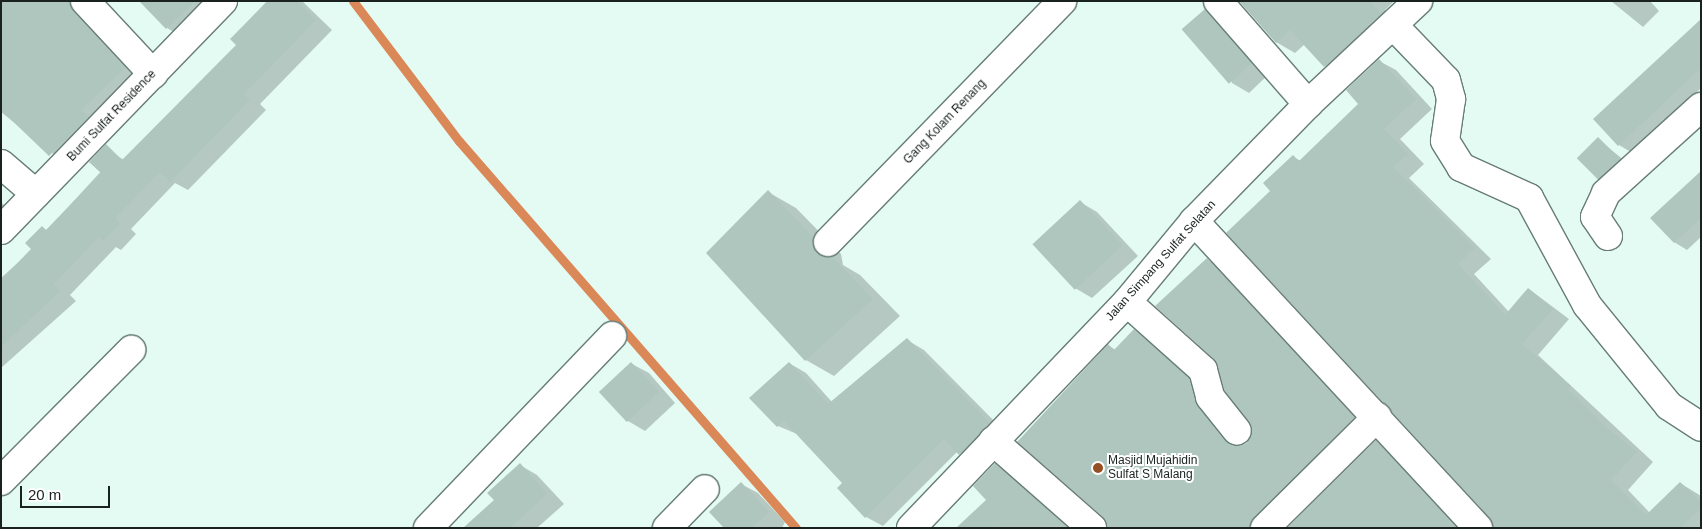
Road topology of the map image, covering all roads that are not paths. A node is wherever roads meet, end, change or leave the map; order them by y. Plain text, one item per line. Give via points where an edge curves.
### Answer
1 (85, 1) edge
2 (222, 1) edge
3 (1062, 1) edge
4 (1218, 1) edge
5 (1418, 1) edge
6 (1393, 25) junction
7 (153, 74) junction
8 (1308, 104) junction
9 (1701, 108) edge
10 (1, 164) edge
11 (36, 194) junction
12 (1194, 221) junction
13 (1, 230) edge
14 (1608, 236) dead end
15 (828, 242) dead end
16 (1127, 302) junction
17 (612, 336) dead end
18 (131, 350) dead end
19 (1377, 417) junction
20 (1701, 427) edge
21 (1237, 431) dead end
22 (993, 440) junction
23 (1, 481) edge
24 (705, 488) dead end
25 (1477, 527) edge
26 (428, 528) edge
27 (667, 528) edge
28 (911, 528) edge
29 (1092, 528) edge
30 (1265, 528) edge

1 - 7 street
2 - 7 street, Bumi Sulfat Residence
3 - 15 street, Gang Kolam Renang
4 - 8 street
5 - 6 street, Jalan Simpang Sulfat Selatan
6 - 8 street, Jalan Simpang Sulfat Selatan
6 - 20 street via 1446,80 1451,99 1446,141 1461,168 1529,198 1587,305 1670,406
7 - 11 street, Bumi Sulfat Residence
8 - 12 street, Jalan Simpang Sulfat Selatan
9 - 14 street via 1606,193 1595,217
10 - 11 street
11 - 13 street, Bumi Sulfat Residence
12 - 16 street, Jalan Simpang Sulfat Selatan
12 - 19 street
16 - 21 street via 1203,370 1210,397
16 - 22 street, Jalan Simpang Sulfat Selatan
17 - 26 street
18 - 23 street
19 - 25 street
19 - 30 street
22 - 28 street, Jalan Simpang Sulfat Selatan
22 - 29 street
24 - 27 street

